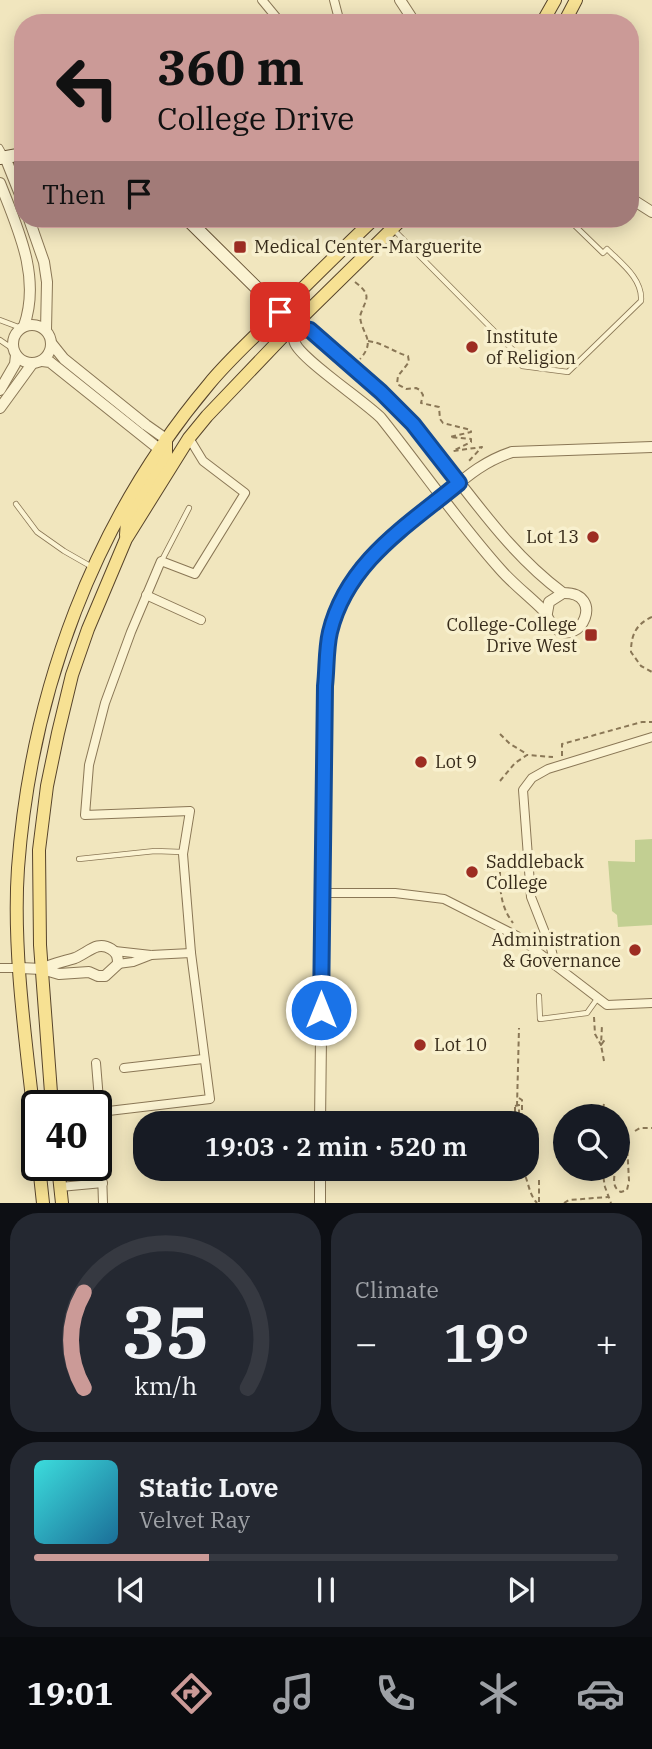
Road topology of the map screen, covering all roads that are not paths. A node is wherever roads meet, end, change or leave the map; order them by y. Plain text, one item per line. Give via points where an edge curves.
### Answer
1 (262, 0) edge
2 (274, 14) edge
3 (2, 154) edge
4 (14, 181) edge
5 (0, 183) edge
6 (14, 222) edge
7 (16, 228) edge
8 (32, 228) edge
9 (196, 228) edge
10 (365, 228) edge
11 (577, 228) edge
12 (392, 229) joint
13 (280, 312) junction
14 (0, 320) edge
15 (23, 327) junction
16 (292, 327) junction
17 (46, 330) junction
18 (0, 340) edge
19 (52, 344) junction
20 (14, 352) junction
21 (37, 362) junction
22 (0, 390) edge
23 (0, 408) edge
24 (189, 438) junction
25 (163, 444) junction
26 (652, 447) edge
27 (459, 483) junction
28 (443, 496) junction
29 (16, 504) dead end
30 (190, 509) dead end
31 (126, 539) junction
32 (161, 561) junction
33 (93, 567) junction
34 (563, 593) junction
35 (146, 595) junction
36 (547, 613) junction
37 (201, 621) dead end
38 (652, 737) edge
39 (183, 852) junction
40 (79, 859) dead end
41 (322, 893) junction
42 (115, 951) junction
43 (191, 953) junction
44 (151, 955) junction
45 (118, 964) junction
46 (555, 965) junction
47 (0, 968) edge
48 (20, 968) junction
49 (41, 969) junction
50 (539, 996) dead end
51 (597, 998) junction
52 (652, 1003) edge
53 (203, 1059) junction
54 (96, 1063) dead end
55 (124, 1068) dead end
56 (32, 1090) edge
57 (51, 1090) edge
58 (98, 1090) edge
59 (112, 1111) edge
60 (320, 1111) edge
61 (41, 1181) edge
62 (59, 1181) edge
63 (320, 1181) edge
64 (103, 1183) joint
65 (60, 1187) junction
66 (43, 1203) edge
67 (62, 1203) edge
68 (103, 1203) edge
69 (320, 1203) edge

1 - 2 street
3 - 4 street
5 - 6 street
7 - 15 street via 27,258 32,296
8 - 17 street via 47,282
9 - 13 main road
10 - 13 main road
11 - 12 lane via 630,271 642,292 641,301 568,372 522,366 518,355
12 - 16 main road
13 - 16 main road
13 - 25 main road via 210,383
14 - 15 lane
15 - 17 street
15 - 20 street via 14,337
16 - 24 main road
16 - 27 street via 310,330 381,392
16 - 28 street via 295,345 381,418
17 - 19 street
18 - 20 lane
19 - 21 street via 49,354
19 - 25 street
20 - 21 street via 25,362
20 - 22 street via 15,364
21 - 23 street
21 - 25 street via 50,362
24 - 31 main road
24 - 32 street via 203,461 245,493 195,575
25 - 31 main road via 166,455 127,521
25 - 33 main road
26 - 27 street via 512,453 491,459
27 - 28 street
27 - 34 street via 504,538
28 - 36 street via 501,570
28 - 41 street via 367,561 337,609 325,686
29 - 33 lane via 37,532
30 - 32 lane
31 - 49 main road via 72,675 47,786 39,850
32 - 35 street
33 - 48 main road via 53,671 28,782 18,870
34 - 36 street via 550,602
34 - 36 street via 576,594 584,603 586,615 580,626 569,632 557,630
35 - 37 street
35 - 39 street via 105,703 89,765 85,815 190,811
38 - 46 street via 548,769 523,790 531,897
39 - 40 lane
39 - 43 street
41 - 46 street via 395,892 444,899 512,933
41 - 60 street
42 - 44 street
42 - 45 street
42 - 49 street via 103,945 94,947
43 - 44 street
43 - 53 street
44 - 45 street
45 - 49 street via 98,976
46 - 51 street
47 - 48 street
48 - 49 street
48 - 56 main road
49 - 57 main road
50 - 51 lane via 540,1019 587,1013
51 - 52 street via 607,1005
53 - 55 street
53 - 59 street via 210,1099
54 - 58 street
61 - 66 main road
62 - 65 main road
63 - 69 street
64 - 65 street
64 - 68 street
65 - 67 main road

